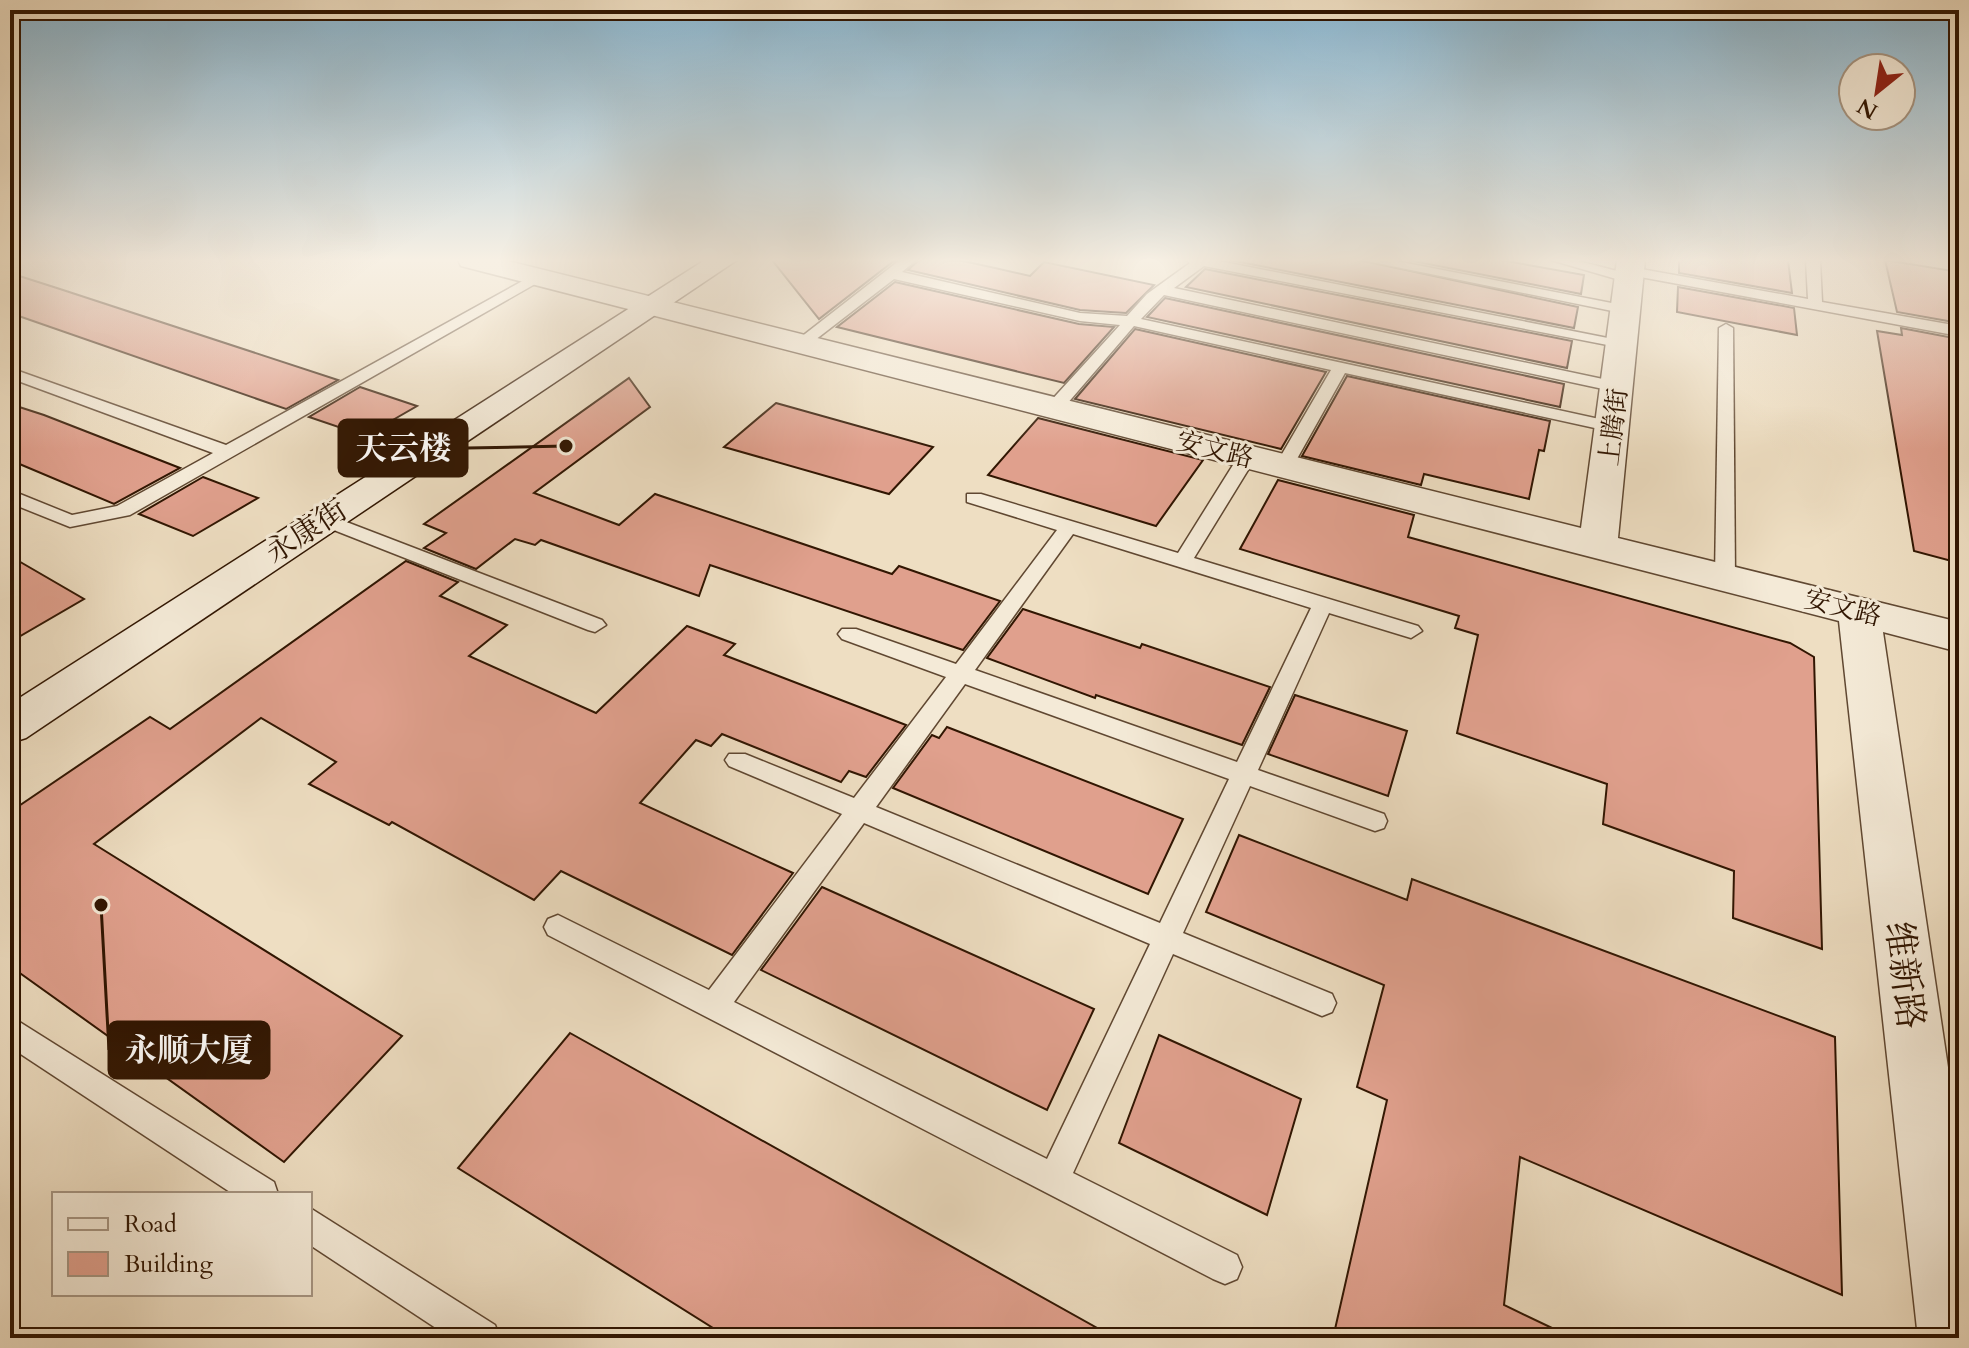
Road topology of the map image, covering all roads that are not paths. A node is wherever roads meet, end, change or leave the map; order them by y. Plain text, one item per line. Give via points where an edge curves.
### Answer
1 (456, 323) edge
2 (626, 323) edge
3 (718, 323) edge
4 (828, 323) edge
5 (1129, 323) edge
6 (1140, 323) edge
7 (1316, 323) edge
8 (1508, 323) edge
9 (1625, 323) edge
10 (1914, 323) edge
11 (1726, 328) dead end
12 (1959, 331) edge
13 (801, 344) junction
14 (1623, 346) junction
15 (1340, 367) junction
16 (10, 373) edge
17 (1617, 387) junction
18 (1054, 408) junction
19 (1613, 427) junction
20 (228, 452) junction
21 (1247, 457) junction
22 (1284, 466) junction
23 (10, 496) edge
24 (974, 498) dead end
25 (323, 519) junction
26 (1069, 527) junction
27 (1598, 545) junction
28 (1183, 561) junction
29 (1725, 577) junction
30 (1323, 604) junction
31 (1859, 611) junction
32 (595, 625) dead end
33 (1411, 631) dead end
34 (849, 634) dead end
35 (1959, 637) edge
36 (960, 674) junction
37 (10, 726) edge
38 (737, 760) dead end
39 (1243, 774) junction
40 (858, 811) junction
41 (1375, 821) dead end
42 (558, 927) dead end
43 (1166, 939) junction
44 (1322, 1003) dead end
45 (714, 1006) junction
46 (10, 1030) edge
47 (1054, 1179) junction
48 (259, 1192) edge
49 (312, 1226) edge
50 (1225, 1267) dead end
51 (482, 1338) edge
52 (1953, 1338) edge

1 - 20 lane
2 - 25 street, 永康街
3 - 13 street, 安文路
4 - 13 lane
5 - 18 lane
6 - 15 lane
7 - 17 lane
8 - 14 lane
9 - 14 street, 上腾街
10 - 12 lane
11 - 29 lane
13 - 18 street, 安文路
14 - 17 street, 上腾街
15 - 19 lane
15 - 22 lane
16 - 20 lane
17 - 19 street, 上腾街
18 - 21 street, 安文路
19 - 27 street, 上腾街
20 - 23 lane via 123,511 70,521
21 - 22 street, 安文路
21 - 28 lane
22 - 27 street, 安文路
24 - 26 lane
25 - 32 lane
25 - 37 street, 永康街
26 - 28 lane
26 - 36 lane
27 - 29 street, 安文路
28 - 30 lane
29 - 31 street, 安文路
30 - 33 lane
30 - 39 lane
31 - 35 street, 安文路
31 - 52 street, 维新路
34 - 36 lane
36 - 39 lane
36 - 40 lane
38 - 40 lane
39 - 41 lane
39 - 43 lane
40 - 43 lane
40 - 45 lane
42 - 45 lane
43 - 44 lane
43 - 47 lane
45 - 47 lane
46 - 48 lane
47 - 50 lane
49 - 51 lane

